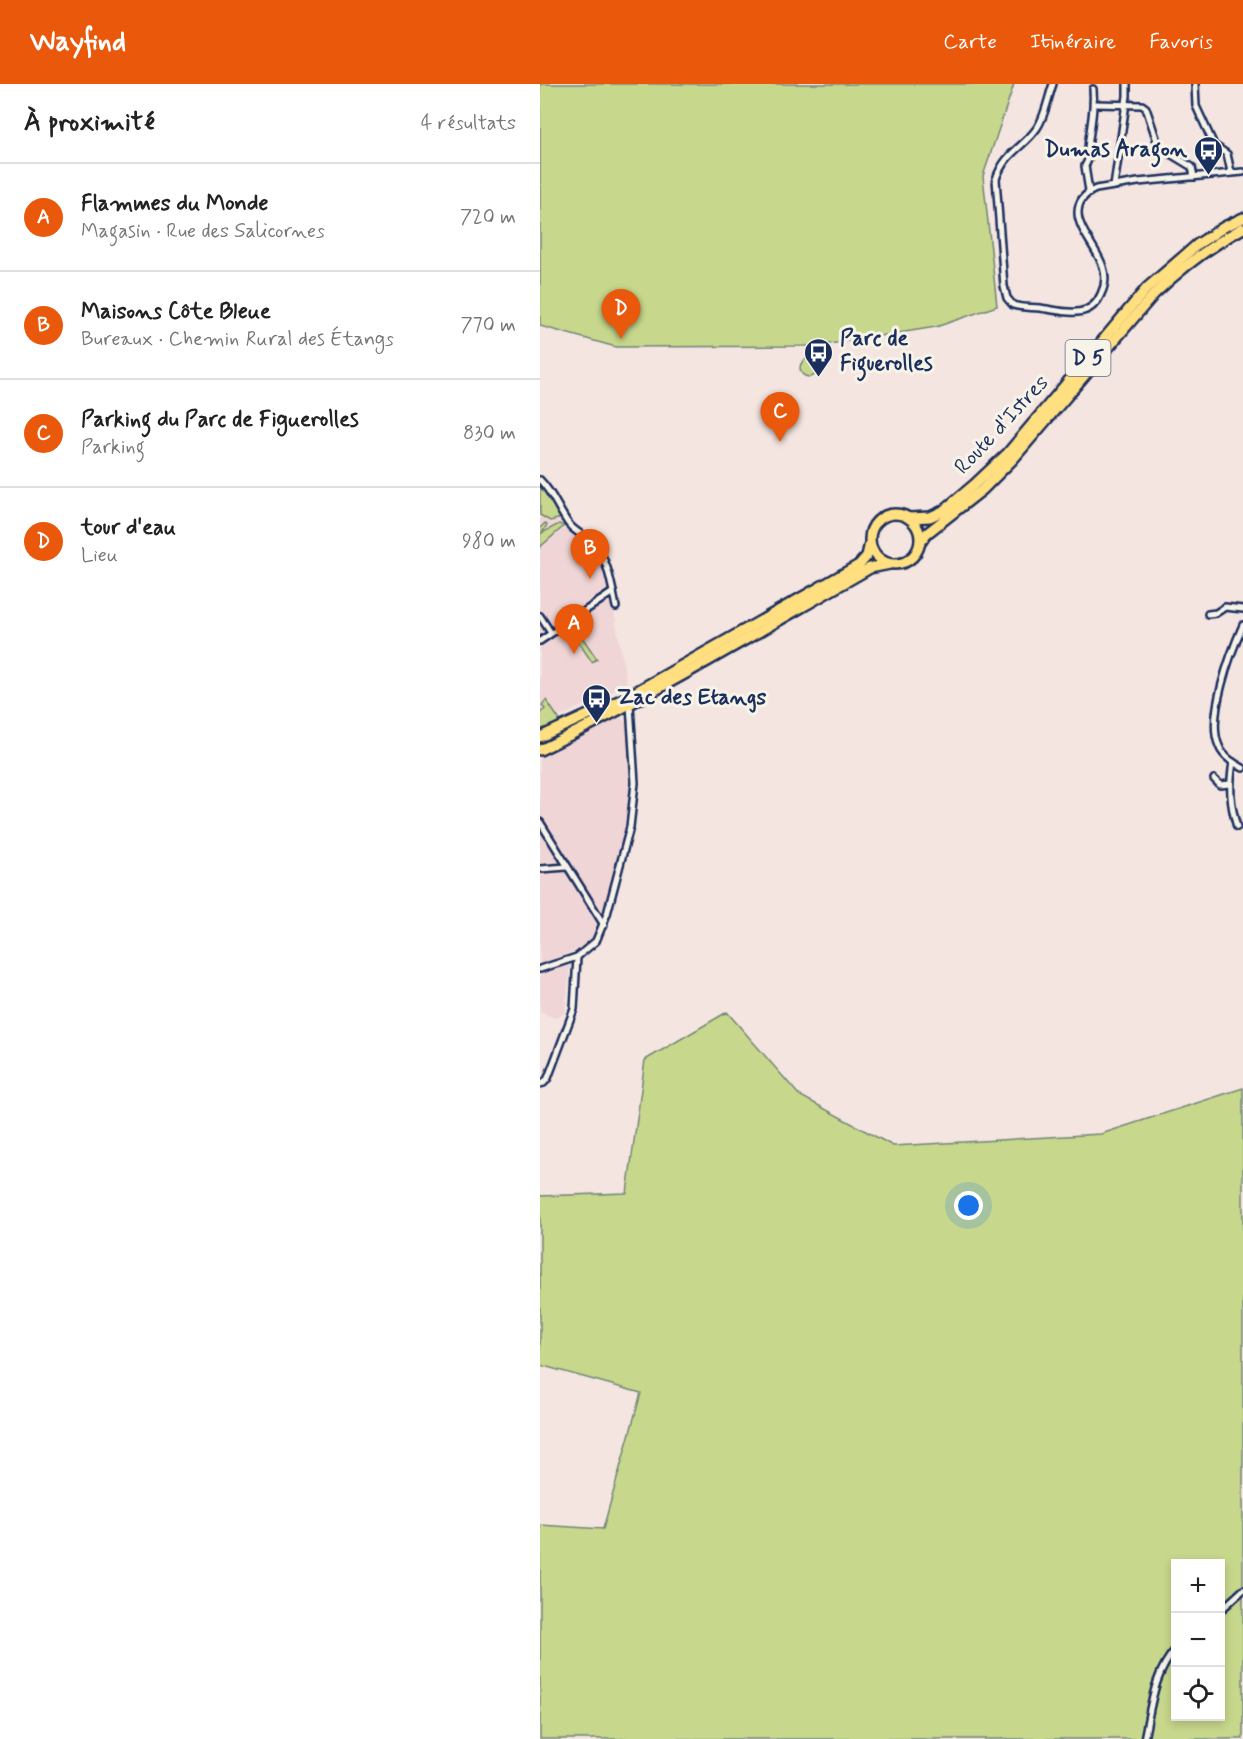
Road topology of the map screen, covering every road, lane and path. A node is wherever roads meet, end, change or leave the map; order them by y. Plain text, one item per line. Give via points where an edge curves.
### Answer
1 (1053, 84) edge
2 (1127, 84) edge
3 (1195, 84) edge
4 (1093, 89) dead end
5 (1126, 103) junction
6 (1094, 104) junction
7 (1231, 172) junction
8 (1243, 172) edge
9 (1194, 177) junction
10 (1114, 186) junction
11 (1089, 191) junction
12 (1243, 218) edge
13 (1243, 228) edge
14 (540, 480) edge
15 (909, 518) junction
16 (870, 543) junction
17 (920, 543) junction
18 (890, 564) junction
19 (613, 592) junction
20 (616, 608) dead end
21 (1243, 609) edge
22 (1208, 614) dead end
23 (540, 616) edge
24 (1243, 625) edge
25 (551, 633) junction
26 (540, 641) edge
27 (630, 705) junction
28 (540, 737) edge
29 (540, 750) edge
30 (1233, 762) junction
31 (1243, 768) edge
32 (1214, 779) dead end
33 (1230, 784) junction
34 (540, 822) edge
35 (1237, 827) dead end
36 (567, 867) junction
37 (540, 869) edge
38 (604, 925) junction
39 (577, 957) junction
40 (540, 969) edge
41 (540, 1084) edge
42 (1243, 1590) edge
43 (1225, 1607) edge
44 (1171, 1655) edge
45 (1144, 1739) edge

1 - 11 street via 1039,126 1006,158 996,179 1004,279 1007,298 1013,305 1075,314 1088,310 1100,298 1105,274 1077,214
2 - 5 street
3 - 7 street via 1196,106 1214,145 1227,154
4 - 6 street
5 - 6 street
5 - 9 street via 1146,108 1159,147 1192,167
5 - 10 street
6 - 11 street via 1090,159 1085,166
7 - 8 street
7 - 9 street
9 - 10 street
10 - 11 street
12 - 15 main road, Route d'Istres / D 5 via 1198,244 1148,288 1008,453 974,485 930,518
13 - 17 main road, Route d'Istres / D 5 via 1206,250 1162,287 1013,459
14 - 19 street via 554,496 569,525 595,545 609,572
15 - 16 main road via 892,513 883,516 872,528
15 - 17 main road via 918,528
16 - 18 main road via 873,553
16 - 28 main road via 867,556 859,565 625,698
17 - 18 main road via 913,557
18 - 27 main road via 870,568
19 - 20 street
19 - 25 street
21 - 22 street via 1225,607
23 - 25 street
24 - 30 street via 1223,682 1216,719 1218,746
25 - 26 street
27 - 29 main road
27 - 38 street via 635,783 630,827
30 - 31 street
30 - 33 street
32 - 33 street via 1220,785
33 - 35 street
34 - 36 street
36 - 37 street
36 - 38 street
38 - 39 street via 596,942
39 - 40 street
39 - 41 street via 574,1009 548,1078
42 - 43 street
44 - 45 street via 1157,1681

